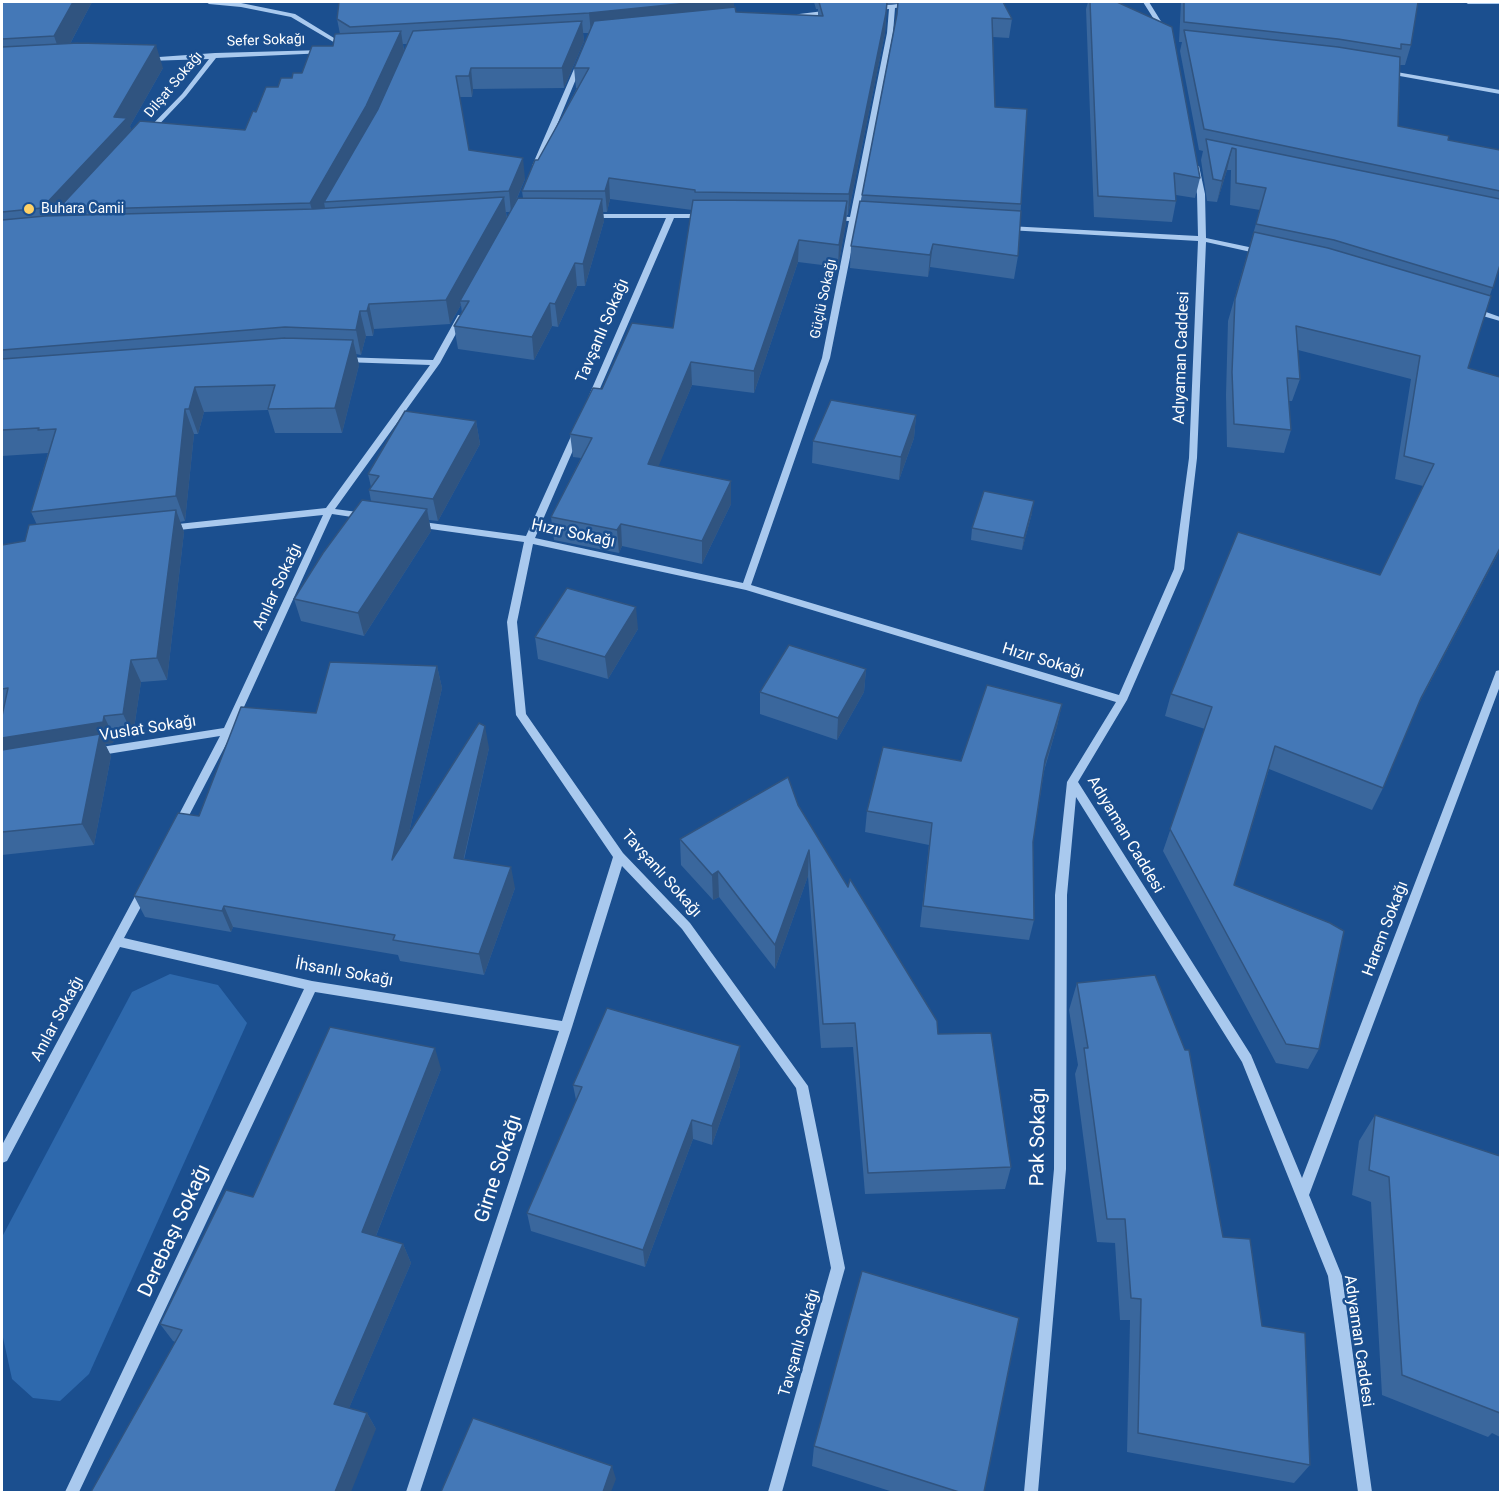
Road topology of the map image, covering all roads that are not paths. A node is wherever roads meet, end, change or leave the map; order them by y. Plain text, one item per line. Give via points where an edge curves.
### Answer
1 (209, 2) edge
2 (1146, 2) edge
3 (1468, 2) edge
4 (1500, 2) edge
5 (915, 5) edge
6 (892, 7) junction
7 (868, 8) edge
8 (845, 11) edge
9 (787, 17) edge
10 (1167, 37) edge
11 (587, 47) edge
12 (341, 51) edge
13 (329, 52) edge
14 (215, 55) junction
15 (144, 59) edge
16 (1377, 71) edge
17 (1500, 92) edge
18 (145, 136) edge
19 (1194, 154) edge
20 (533, 173) edge
21 (587, 216) edge
22 (671, 216) junction
23 (717, 217) edge
24 (820, 218) edge
25 (854, 219) junction
26 (878, 220) edge
27 (993, 227) edge
28 (1202, 239) junction
29 (1268, 254) edge
30 (1467, 309) edge
31 (464, 310) edge
32 (1500, 319) edge
33 (336, 359) edge
34 (436, 363) junction
35 (588, 407) edge
36 (579, 428) edge
37 (329, 511) junction
38 (376, 518) edge
39 (400, 521) edge
40 (154, 530) edge
41 (529, 540) junction
42 (746, 587) junction
43 (1500, 674) edge
44 (1122, 700) junction
45 (228, 732) junction
46 (81, 755) edge
47 (1072, 782) junction
48 (172, 836) edge
49 (619, 856) junction
50 (150, 878) edge
51 (117, 941) junction
52 (312, 986) junction
53 (566, 1027) junction
54 (2, 1157) edge
55 (1302, 1195) junction
56 (72, 1492) edge
57 (413, 1492) edge
58 (775, 1492) edge
59 (1030, 1492) edge
60 (1365, 1492) edge

1 - 12 street via 293,15 352,51
2 - 10 street
3 - 4 street
5 - 6 street
6 - 7 street
6 - 25 street, Güçlü Sokağı
8 - 9 street
11 - 20 street
13 - 14 street, Sefer Sokağı
14 - 15 street, Sefer Sokağı
14 - 18 street, Dilşat Sokağı
16 - 17 street
19 - 28 street, Adıyaman Caddesi via 1202,194
21 - 22 street
22 - 23 street
22 - 35 street, Tavşanlı Sokağı
24 - 25 street
25 - 26 street
25 - 42 street, Güçlü Sokağı via 826,358
27 - 28 street
28 - 29 street
28 - 44 street, Adıyaman Caddesi via 1193,458 1179,569
30 - 32 street
31 - 34 street, Anılar Sokağı
33 - 34 street
34 - 37 street, Anılar Sokağı
36 - 41 street, Tavşanlı Sokağı
37 - 38 street
37 - 40 street
37 - 45 street, Anılar Sokağı
39 - 41 street, Hızır Sokağı
41 - 42 street, Hızır Sokağı
41 - 49 street, Tavşanlı Sokağı via 512,622 521,715
42 - 44 street, Hızır Sokağı
43 - 55 street, Harem Sokağı
44 - 47 street, Adıyaman Caddesi
45 - 46 street, Vuslat Sokağı
45 - 48 street, Anılar Sokağı
47 - 55 street, Adıyaman Caddesi via 1247,1059
47 - 59 street, Pak Sokağı via 1060,895 1060,1169
49 - 53 street, Girne Sokağı
49 - 58 street, Tavşanlı Sokağı via 686,926 802,1086 838,1268
50 - 51 street, Anılar Sokağı
51 - 52 street, İhsanlı Sokağı
51 - 54 street, Anılar Sokağı
52 - 53 street, İhsanlı Sokağı
52 - 56 street, Derebaşı Sokağı
53 - 57 street, Girne Sokağı
55 - 60 street, Adıyaman Caddesi via 1335,1276

